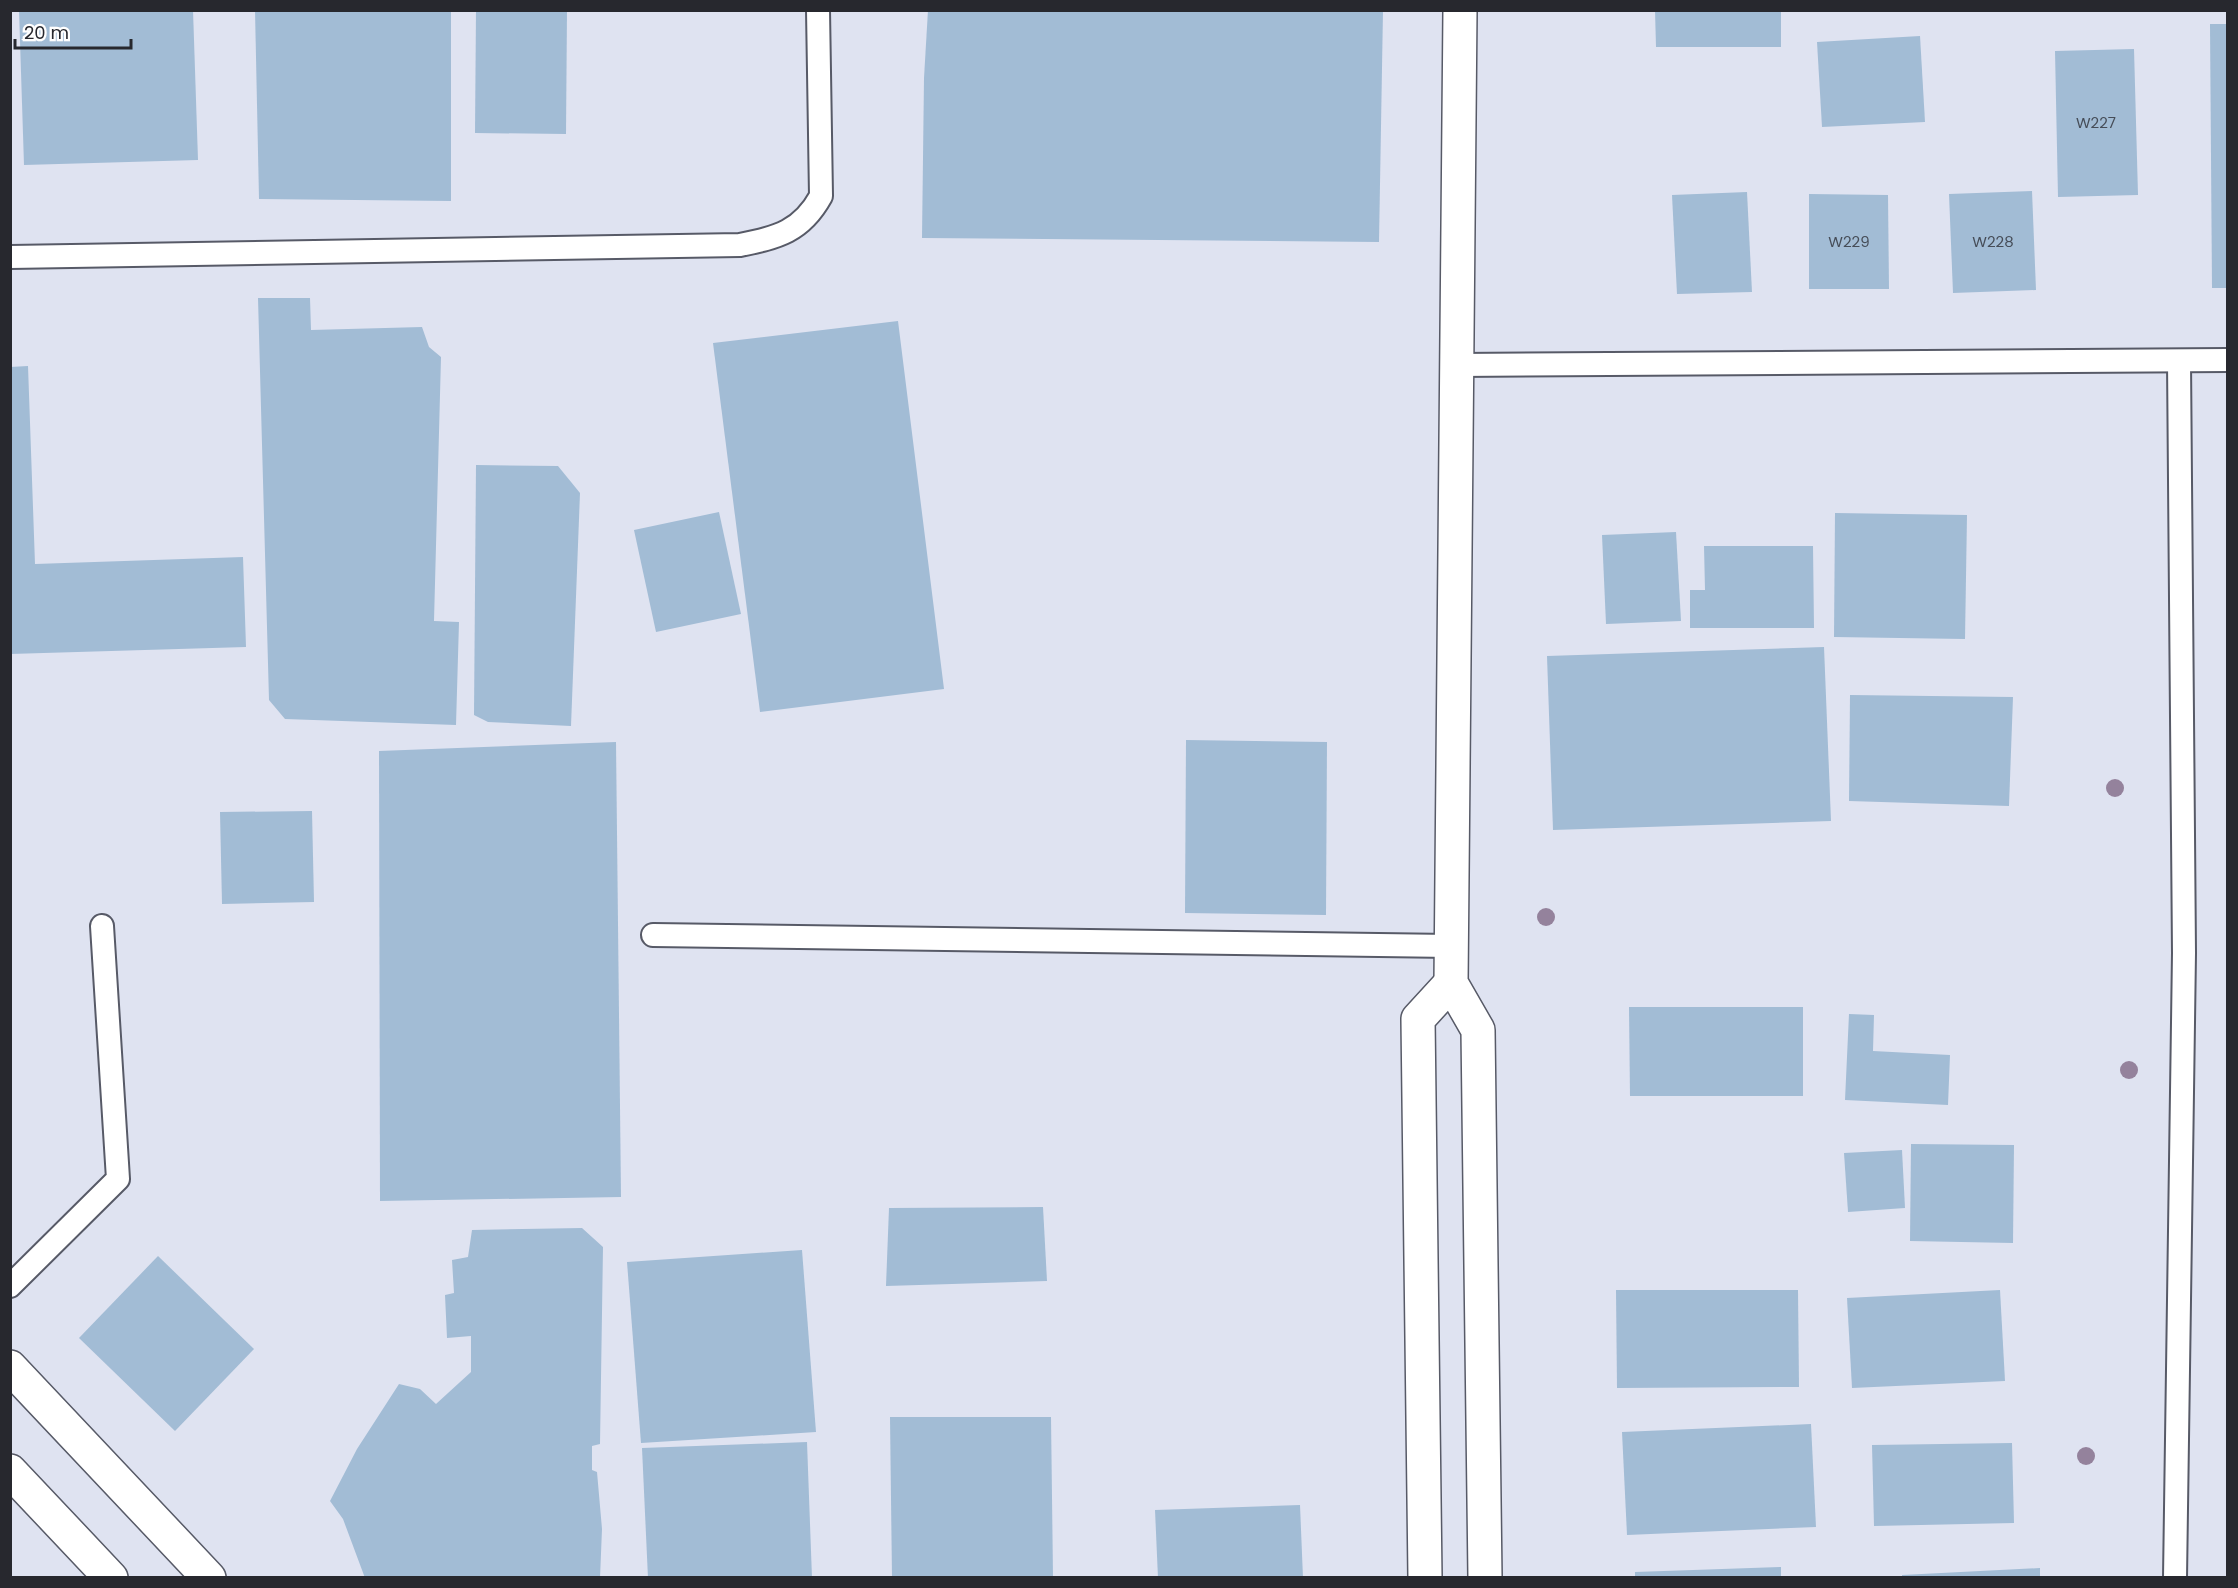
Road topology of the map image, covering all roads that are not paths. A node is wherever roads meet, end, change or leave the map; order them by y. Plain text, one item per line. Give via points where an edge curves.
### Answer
1 (818, 10) edge
2 (1460, 10) edge
3 (10, 257) edge
4 (2228, 360) edge
5 (2179, 361) junction
6 (1457, 365) junction
7 (102, 926) dead end
8 (653, 935) dead end
9 (1451, 946) junction
10 (1451, 983) junction
11 (10, 1286) edge
12 (10, 1367) edge
13 (10, 1471) edge
14 (111, 1578) edge
15 (209, 1578) edge
16 (1425, 1578) edge
17 (1485, 1578) edge
18 (2175, 1578) edge

1 - 3 lane via 821,196 811,214 771,238 740,245
2 - 6 street
4 - 5 lane
5 - 6 lane
5 - 18 lane via 2184,953
6 - 9 street
7 - 11 lane via 118,1179
8 - 9 lane
9 - 10 street
10 - 16 street via 1418,1019
10 - 17 street via 1478,1030
12 - 15 street
13 - 14 street

